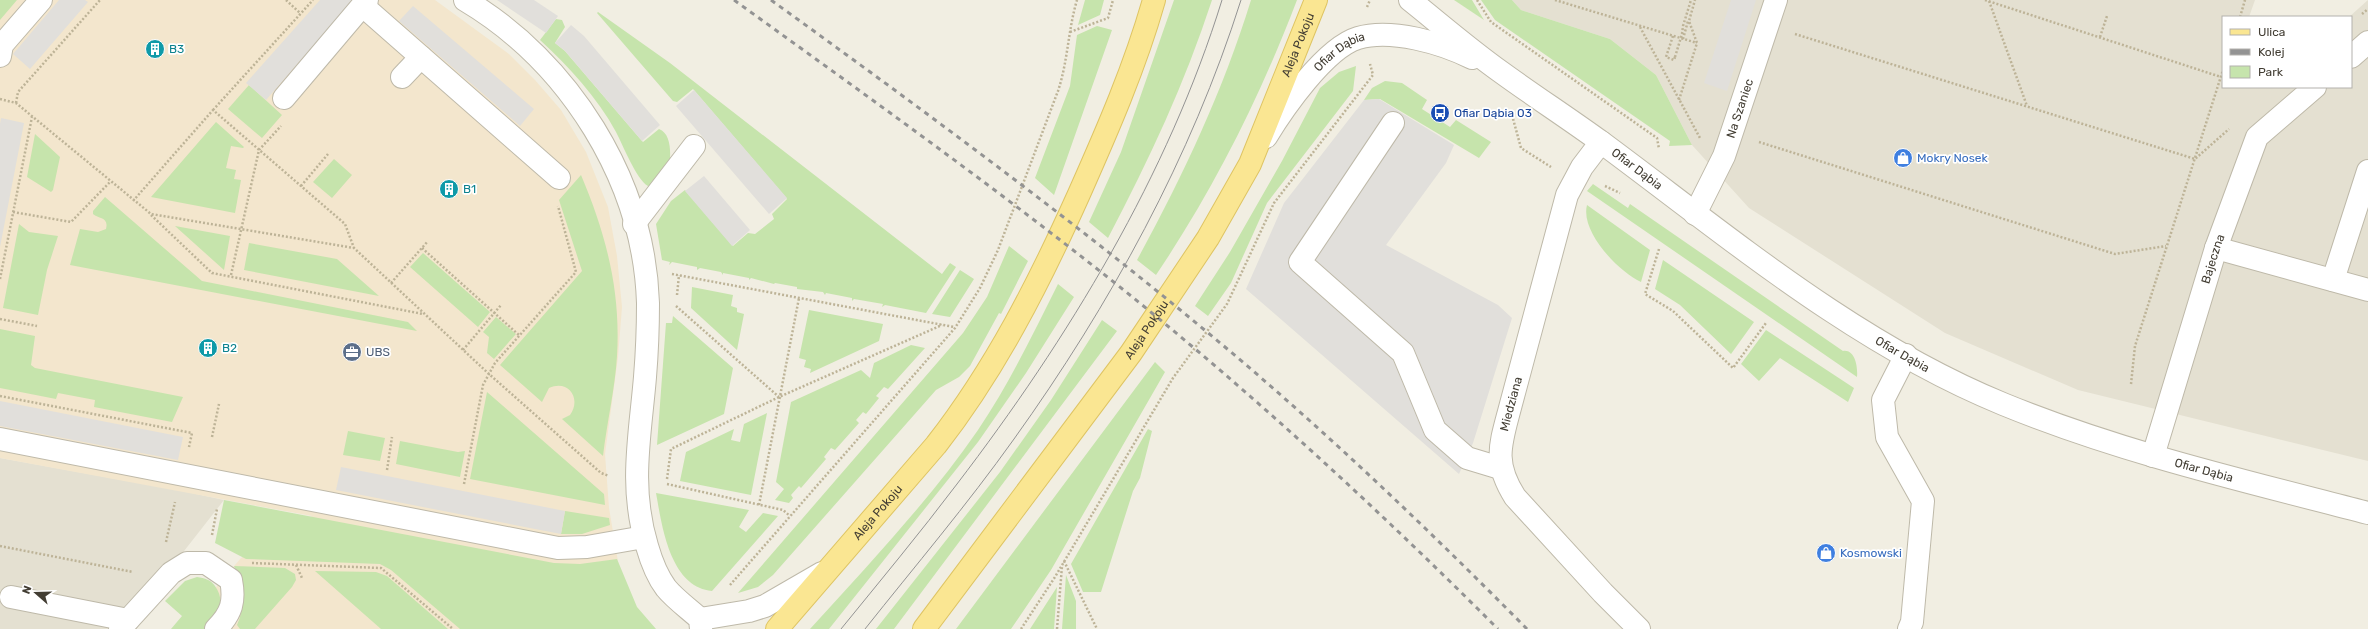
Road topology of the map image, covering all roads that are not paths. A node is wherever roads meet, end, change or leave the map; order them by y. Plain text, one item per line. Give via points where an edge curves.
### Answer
1 (41, 0) edge
2 (465, 0) edge
3 (1154, 0) edge
4 (1316, 0) edge
5 (1410, 0) edge
6 (1776, 0) edge
7 (365, 3) edge
8 (2368, 42) edge
9 (2352, 55) edge
10 (0, 56) edge
11 (421, 57) junction
12 (1498, 70) junction
13 (402, 76) dead end
14 (2315, 88) edge
15 (284, 98) dead end
16 (1393, 123) dead end
17 (1601, 142) junction
18 (694, 146) dead end
19 (1250, 164) junction
20 (2368, 171) edge
21 (559, 178) dead end
22 (1694, 214) junction
23 (634, 224) junction
24 (2216, 248) junction
25 (2333, 280) junction
26 (2368, 290) edge
27 (1906, 355) junction
28 (0, 439) edge
29 (2153, 456) junction
30 (1500, 468) junction
31 (2368, 513) edge
32 (644, 537) junction
33 (829, 569) junction
34 (11, 597) dead end
35 (124, 624) edge
36 (700, 624) edge
37 (216, 629) edge
38 (776, 629) edge
39 (924, 629) edge
40 (1639, 629) edge
41 (1909, 629) edge

1 - 10 street via 2,45
2 - 23 street via 491,16 541,59 575,98 601,141 625,194
3 - 33 main road, Aleja Pokoju via 1132,67 1092,165 1041,275 1003,347 958,416
4 - 19 main road, Aleja Pokoju
5 - 12 street, Ofiar Dąbia
6 - 22 street, Na Szaniec via 1724,156
7 - 11 street
7 - 15 street
8 - 9 street
11 - 13 street
11 - 21 street
12 - 17 street, Ofiar Dąbia
12 - 19 street, Ofiar Dąbia via 1460,52 1426,41 1398,36 1356,38 1327,59 1301,87
14 - 24 street, Bajeczna via 2258,137
16 - 30 street via 1300,262 1403,353 1435,430 1467,458
17 - 22 street, Ofiar Dąbia
17 - 30 street, Miedziana via 1582,167 1568,196 1506,425
18 - 23 street
19 - 39 main road, Aleja Pokoju via 1171,296
20 - 25 street
22 - 27 street, Ofiar Dąbia via 1825,305
23 - 32 street via 648,301 647,350 635,480
24 - 25 street
24 - 29 street, Bajeczna
25 - 26 street
27 - 29 street, Ofiar Dąbia via 2001,403
27 - 41 street via 1883,400 1887,437 1923,501 1912,622
28 - 32 street via 558,548 587,547
29 - 31 street, Ofiar Dąbia
30 - 40 street, Miedziana via 1503,480 1515,497
32 - 36 street via 651,559 665,587
33 - 36 street via 766,606
33 - 38 main road, Aleja Pokoju
34 - 35 street
35 - 37 street via 178,567 196,562 214,567 231,580 234,597 228,615

